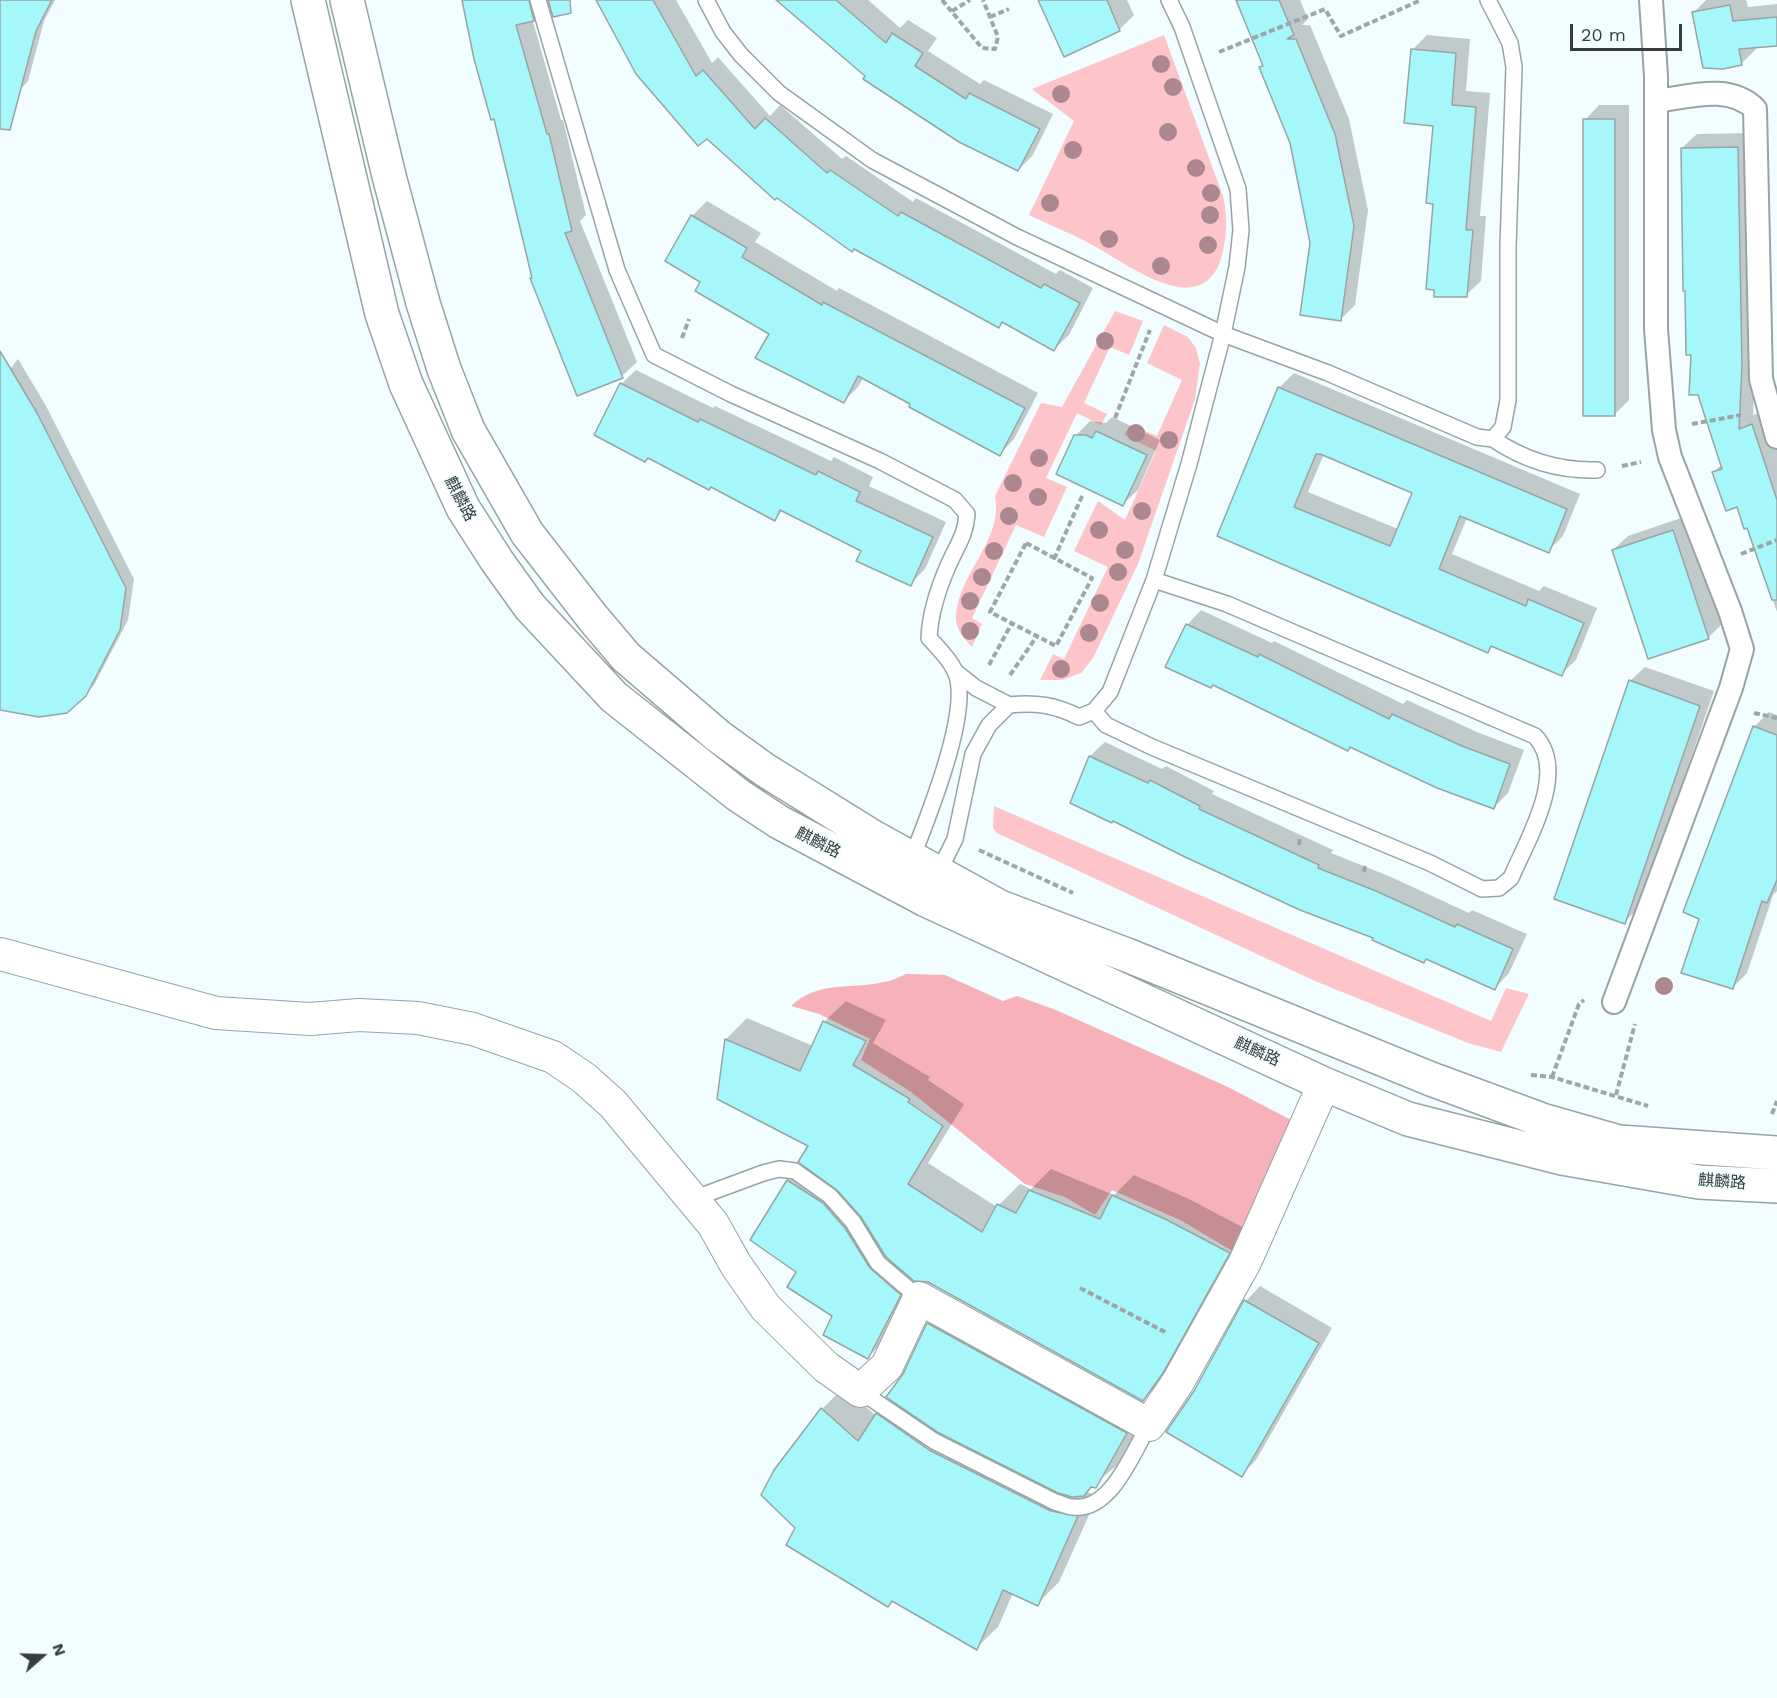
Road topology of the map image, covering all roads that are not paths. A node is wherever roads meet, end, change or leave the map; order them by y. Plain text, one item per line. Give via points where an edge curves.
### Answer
1 (308, 0) edge
2 (347, 0) edge
3 (538, 0) edge
4 (706, 0) edge
5 (1170, 0) edge
6 (1488, 0) edge
7 (1651, 0) edge
8 (1656, 101) junction
9 (1222, 334) junction
10 (1777, 437) edge
11 (1492, 439) junction
12 (1597, 470) road end
13 (1154, 580) junction
14 (956, 672) junction
15 (1009, 705) junction
16 (1094, 711) junction
17 (925, 865) junction
18 (0, 954) edge
19 (1614, 1002) road end
20 (1324, 1084) junction
21 (1777, 1153) edge
22 (1777, 1186) edge
23 (693, 1199) junction
24 (920, 1298) junction
25 (860, 1391) junction
26 (1149, 1425) junction

1 - 20 main road, 麒麟路 via 380,303 406,384 464,508 497,561 530,607 599,682 738,795 779,822 926,900
2 - 17 main road, 麒麟路 via 389,176 444,369 468,430 527,533 626,657 718,736 765,770
3 - 14 lane via 617,270 654,355 730,394 880,461 955,500 967,514 966,530 948,566 928,638
4 - 9 lane via 741,55 779,93 872,160 1017,237
5 - 9 lane via 1238,189 1241,230 1237,267
6 - 11 lane via 1510,43 1515,67 1508,246 1508,400 1503,427
7 - 8 street
8 - 10 street via 1724,93 1743,97 1755,109 1761,379
8 - 19 street via 1656,329 1664,430 1670,457 1742,649
9 - 11 lane via 1477,437
9 - 13 lane
11 - 12 lane via 1533,460 1577,471
13 - 16 lane via 1110,692
13 - 16 lane via 1227,604 1535,736 1544,746 1549,767 1547,791 1511,878 1499,888 1482,889 1420,858 1152,747 1106,725
14 - 15 lane
14 - 17 lane via 958,704 952,742
15 - 16 lane via 1035,702 1078,717
15 - 17 lane via 989,725 974,754 955,839
17 - 21 main road, 麒麟路 via 1000,907 1542,1120 1619,1142
18 - 23 street via 216,1013 310,1019 358,1015 418,1018 523,1044 553,1057 606,1097
20 - 22 main road, 麒麟路 via 1408,1119 1562,1158 1699,1182
20 - 26 street via 1245,1262 1195,1353
23 - 24 lane via 763,1173 795,1171 830,1196 853,1222 878,1263
23 - 25 street via 766,1308 826,1367
24 - 25 street via 886,1366
24 - 26 street
25 - 26 lane via 934,1441 1074,1508 1101,1501

